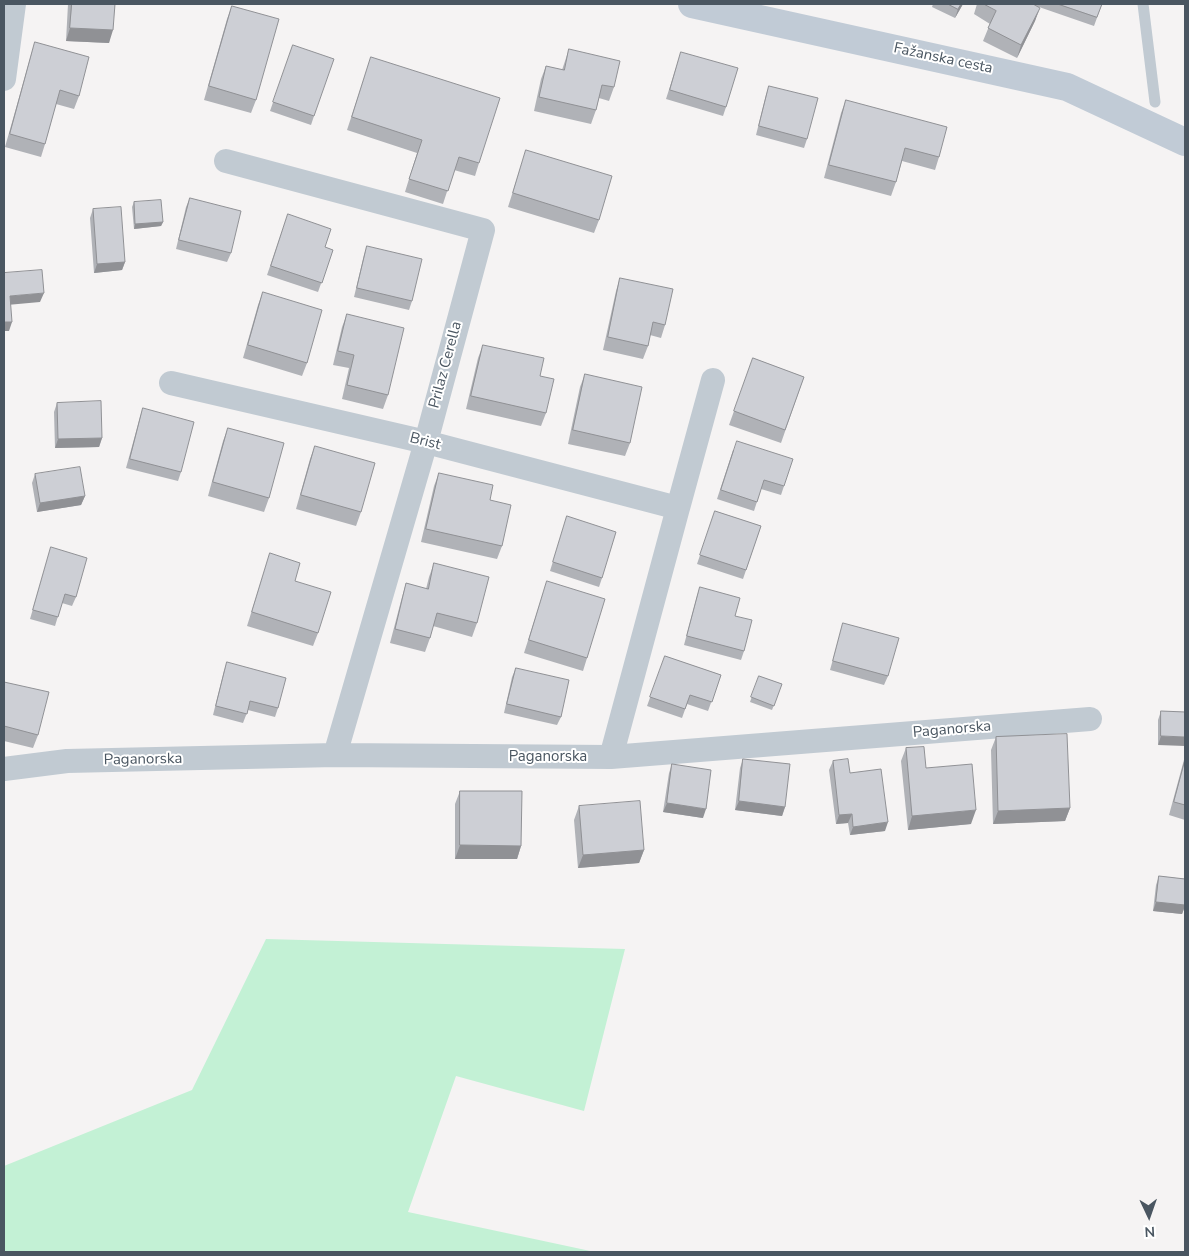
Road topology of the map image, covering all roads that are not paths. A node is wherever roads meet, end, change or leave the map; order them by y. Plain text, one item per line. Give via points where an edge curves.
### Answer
1 (14, 4) edge
2 (692, 4) edge
3 (1143, 4) edge
4 (4, 79) edge
5 (1155, 102) dead end
6 (1185, 142) edge
7 (226, 161) dead end
8 (713, 380) dead end
9 (171, 383) dead end
10 (426, 442) junction
11 (678, 508) junction
12 (1090, 719) dead end
13 (335, 755) junction
14 (611, 757) junction
15 (4, 769) edge

1 - 4 street
2 - 6 main road, Fažanska cesta via 1067,87
3 - 5 lane
7 - 10 street, Prilaz Cerella via 483,230
8 - 11 street
9 - 10 street, Brist
10 - 11 street, Brist
10 - 13 street, Prilaz Cerella
11 - 14 street
12 - 14 street, Paganorska
13 - 14 street, Paganorska
13 - 15 street, Paganorska via 67,761

